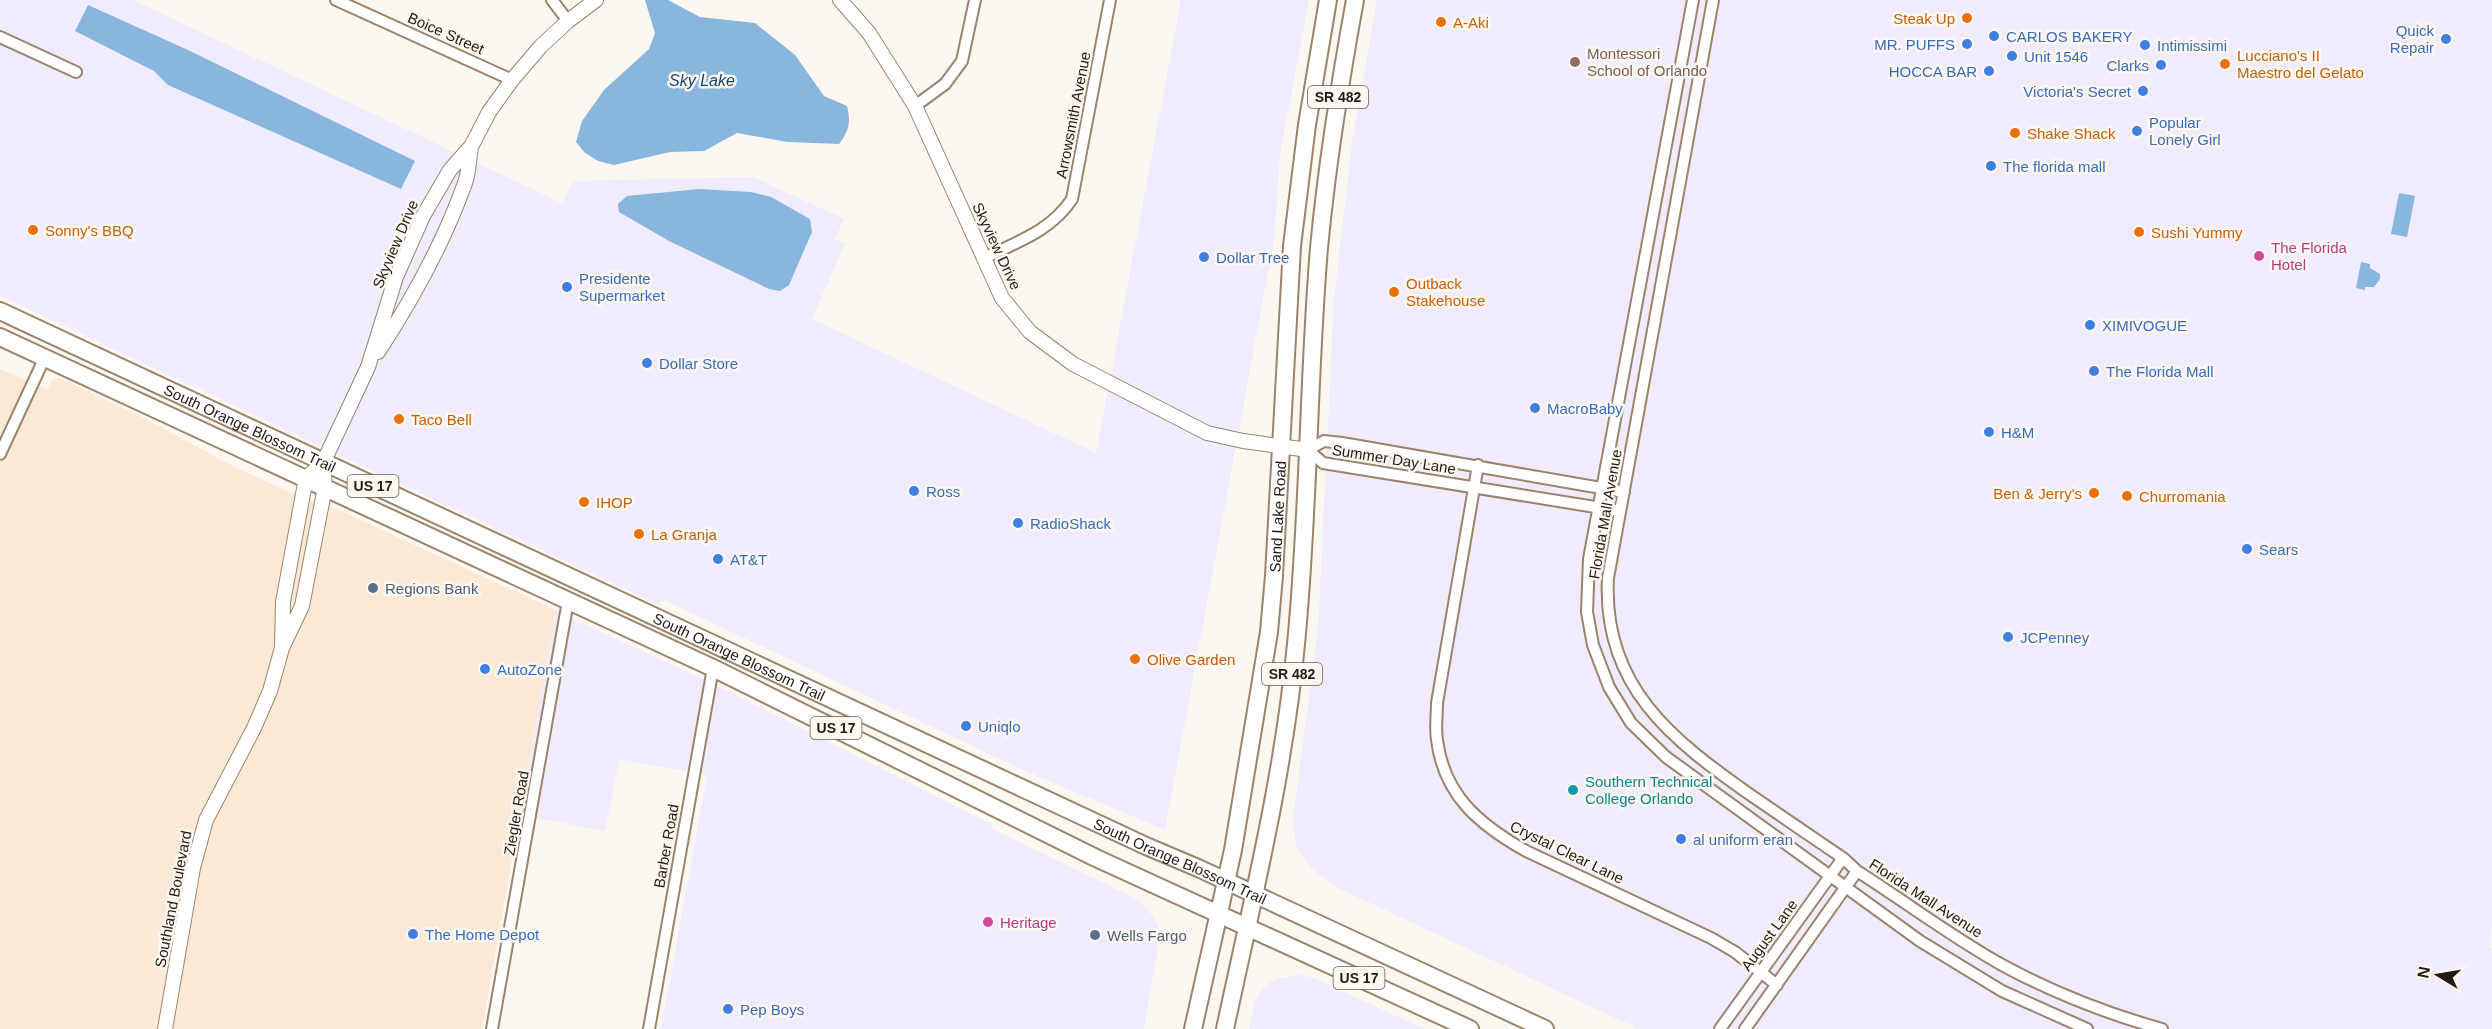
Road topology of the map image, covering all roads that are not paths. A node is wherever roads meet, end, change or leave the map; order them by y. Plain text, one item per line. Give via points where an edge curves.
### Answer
1 (336, 0) edge
2 (552, 0) edge
3 (596, 0) edge
4 (840, 0) edge
5 (975, 0) edge
6 (1110, 0) edge
7 (1328, 0) edge
8 (1355, 0) edge
9 (1693, 0) edge
10 (1713, 0) edge
11 (351, 3) edge
12 (568, 21) junction
13 (1689, 25) junction
14 (1708, 28) junction
15 (0, 37) edge
16 (76, 72) dead end
17 (512, 80) junction
18 (915, 106) junction
19 (472, 145) junction
20 (1298, 189) junction
21 (1325, 195) junction
22 (984, 258) junction
23 (0, 311) edge
24 (0, 337) edge
25 (45, 357) junction
26 (368, 367) junction
27 (1282, 445) junction
28 (1308, 450) junction
29 (0, 454) edge
30 (323, 463) junction
31 (1478, 465) junction
32 (306, 478) junction
33 (1602, 486) junction
34 (325, 487) junction
35 (1474, 487) junction
36 (1624, 492) junction
37 (1598, 507) junction
38 (1620, 511) junction
39 (568, 601) junction
40 (282, 648) junction
41 (721, 648) junction
42 (684, 655) junction
43 (746, 660) junction
44 (713, 668) junction
45 (1844, 858) junction
46 (1857, 871) junction
47 (1830, 877) junction
48 (1226, 882) junction
49 (1845, 888) junction
50 (1255, 896) junction
51 (1219, 913) junction
52 (1248, 928) junction
53 (1761, 971) junction
54 (1777, 985) junction
55 (165, 1029) edge
56 (492, 1029) edge
57 (649, 1029) edge
58 (1193, 1029) edge
59 (1225, 1029) edge
60 (1470, 1029) edge
61 (1545, 1029) edge
62 (1720, 1029) edge
63 (1745, 1029) edge
64 (2087, 1029) edge
65 (2162, 1029) edge

1 - 11 street, Boice Street
2 - 12 street
3 - 12 street, Skyview Drive
4 - 18 street, Skyview Drive via 869,33
5 - 18 street via 962,61 945,84
6 - 22 street, Arrowsmith Avenue via 1072,199 1046,228
7 - 20 main road, Sand Lake Road / SR 482
8 - 21 main road, Sand Lake Road / SR 482
9 - 13 street, Florida Mall Avenue
10 - 14 street, Florida Mall Avenue
11 - 17 street, Boice Street
12 - 17 street, Skyview Drive
13 - 14 street
13 - 33 street, Florida Mall Avenue
14 - 36 street, Florida Mall Avenue
15 - 16 street
17 - 19 street, Skyview Drive
18 - 22 street, Skyview Drive
19 - 26 street, Skyview Drive via 465,182 445,230 397,324
19 - 26 street, Skyview Drive via 450,170 423,216 396,277
20 - 21 main road
20 - 27 main road, Sand Lake Road / SR 482
21 - 28 main road, Sand Lake Road / SR 482
22 - 27 street, Skyview Drive via 1002,298 1030,332 1073,364 1208,433
23 - 30 main road, South Orange Blossom Trail / US 17
24 - 25 main road, South Orange Blossom Trail / US 17
25 - 29 street
25 - 32 main road, South Orange Blossom Trail / US 17
26 - 30 street, Skyview Drive
27 - 28 street, Skyview Drive
27 - 48 main road, Sand Lake Road / SR 482 via 1269,632
28 - 31 street, Summer Day Lane via 1324,441
28 - 35 street, Summer Day Lane via 1323,463
28 - 50 main road, Sand Lake Road / SR 482 via 1296,648
30 - 32 street
30 - 34 street, Southland Boulevard
30 - 41 main road, South Orange Blossom Trail / US 17
31 - 33 street, Summer Day Lane
31 - 35 street, Crystal Clear Lane
32 - 34 main road, South Orange Blossom Trail / US 17
32 - 40 street, Southland Boulevard via 283,602
33 - 36 street, Summer Day Lane
33 - 37 street, Florida Mall Avenue
34 - 39 main road, South Orange Blossom Trail / US 17
34 - 40 street, Southland Boulevard via 302,606
35 - 37 street, Summer Day Lane
35 - 53 street, Crystal Clear Lane via 1437,703 1437,739 1451,785 1471,814 1496,834 1711,938
36 - 38 street, Florida Mall Avenue
37 - 38 street, Summer Day Lane
37 - 47 street, Florida Mall Avenue via 1589,559 1587,612 1593,645 1609,687 1631,723 1666,757
38 - 45 street, Florida Mall Avenue via 1608,578 1608,612 1613,643 1631,683 1653,715 1682,743 1723,776
39 - 42 main road, South Orange Blossom Trail / US 17
39 - 56 street, Ziegler Road
40 - 55 street, Southland Boulevard via 262,710 206,820
41 - 42 main road
41 - 43 main road, South Orange Blossom Trail / US 17
42 - 44 main road, South Orange Blossom Trail / US 17
43 - 44 main road via 731,658
43 - 48 main road, South Orange Blossom Trail / US 17
44 - 51 main road, South Orange Blossom Trail / US 17 via 1041,832
44 - 57 street, Barber Road
45 - 46 street, Florida Mall Avenue
45 - 47 street, August Lane
46 - 49 street
46 - 65 street, Florida Mall Avenue via 2004,966 2090,1005
47 - 49 street, Florida Mall Avenue
47 - 53 street, August Lane
48 - 50 main road, South Orange Blossom Trail / US 17
48 - 51 main road, Sand Lake Road / SR 482
49 - 54 street
49 - 64 street, Florida Mall Avenue via 2002,992
50 - 52 main road, Sand Lake Road / SR 482
50 - 61 main road, South Orange Blossom Trail / US 17
51 - 52 main road, South Orange Blossom Trail / US 17
51 - 58 main road, Sand Lake Road / SR 482
52 - 59 main road, Sand Lake Road / SR 482
52 - 60 main road, South Orange Blossom Trail / US 17
53 - 54 street, Crystal Clear Lane
53 - 62 street, August Lane
54 - 63 street

